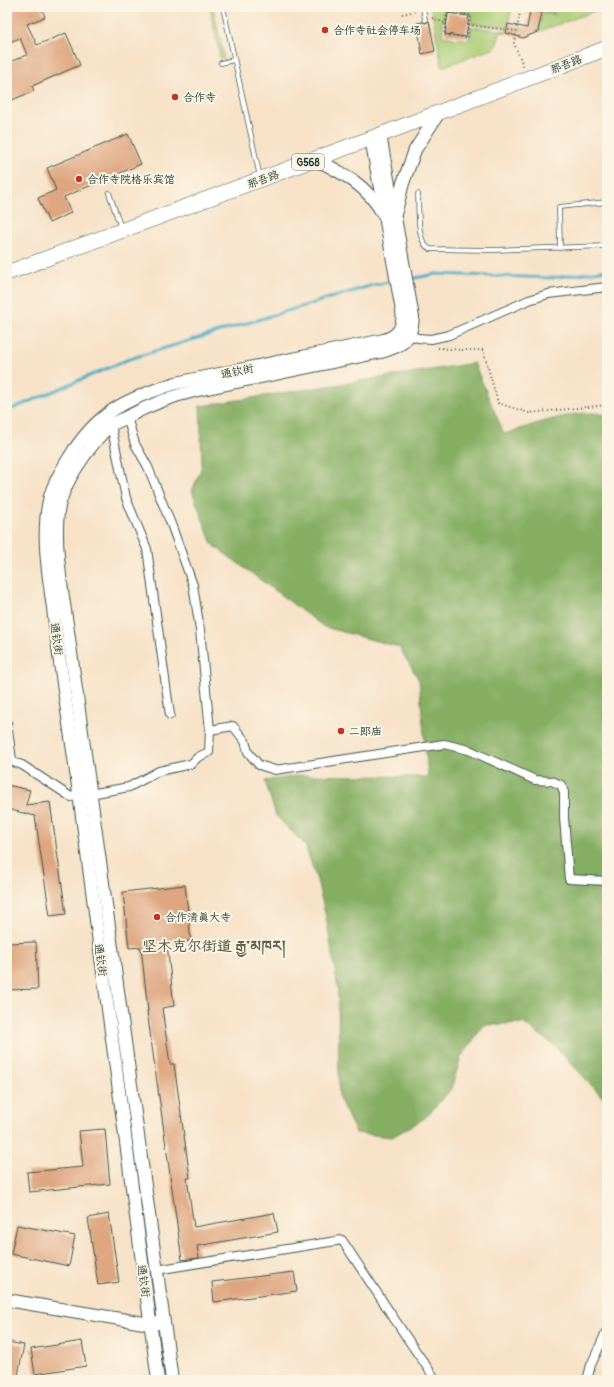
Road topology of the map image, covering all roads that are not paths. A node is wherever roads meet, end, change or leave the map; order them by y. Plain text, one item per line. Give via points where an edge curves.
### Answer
1 (223, 7) edge
2 (423, 8) edge
3 (425, 19) road end
4 (607, 48) edge
5 (234, 60) junction
6 (222, 63) dead end
7 (440, 111) junction
8 (376, 137) junction
9 (315, 159) junction
10 (260, 180) junction
11 (109, 193) dead end
12 (418, 194) dead end
13 (607, 202) edge
14 (391, 219) junction
15 (122, 230) junction
16 (607, 246) edge
17 (560, 248) junction
18 (7, 273) edge
19 (607, 287) edge
20 (407, 311) junction
21 (409, 335) junction
22 (127, 417) junction
23 (111, 426) junction
24 (170, 716) dead end
25 (7, 722) edge
26 (210, 730) junction
27 (9, 761) edge
28 (85, 795) junction
29 (607, 881) edge
30 (156, 1270) junction
31 (7, 1300) edge
32 (164, 1323) junction
33 (150, 1324) junction
34 (607, 1330) edge
35 (158, 1380) edge
36 (172, 1380) edge
37 (436, 1380) edge
38 (587, 1380) edge

1 - 5 lane
2 - 3 lane
4 - 7 highway, 那吾路 / G568
5 - 6 lane
5 - 10 lane
7 - 8 highway, 那吾路 / G568
7 - 14 main road via 408,165
8 - 9 highway, 那吾路 / G568
8 - 14 main road, 通钦街
9 - 10 highway, 那吾路 / G568
9 - 14 main road via 359,184
10 - 15 highway, 那吾路 / G568
11 - 15 lane
12 - 17 lane via 421,237 425,246 430,249
13 - 17 lane via 559,207
14 - 20 main road, 通钦街
15 - 18 highway, 那吾路 / G568
16 - 17 lane
19 - 21 street via 548,294 528,300 449,335 431,339
20 - 21 main road via 412,325
20 - 28 main road, 通钦街 via 397,334 384,340 176,383 144,393 109,411 91,427 76,446 51,494 46,528 55,628
21 - 22 main road via 404,342 390,349 172,396
22 - 23 main road
22 - 26 street via 135,444 148,467 193,585
23 - 24 street via 126,498 147,549
23 - 28 main road via 74,471 61,498 58,512 58,556
25 - 27 street
26 - 28 street via 209,752 191,764 159,771 129,787
26 - 29 street via 233,726 259,766 275,770 444,744 469,750 535,780 552,781 561,785 564,792 569,879
27 - 28 street via 22,765 71,797
28 - 30 main road
28 - 33 main road, 通钦街
30 - 32 main road
30 - 37 street via 342,1240
31 - 33 main road
32 - 33 main road
32 - 36 main road
33 - 35 main road, 通钦街
34 - 38 street

